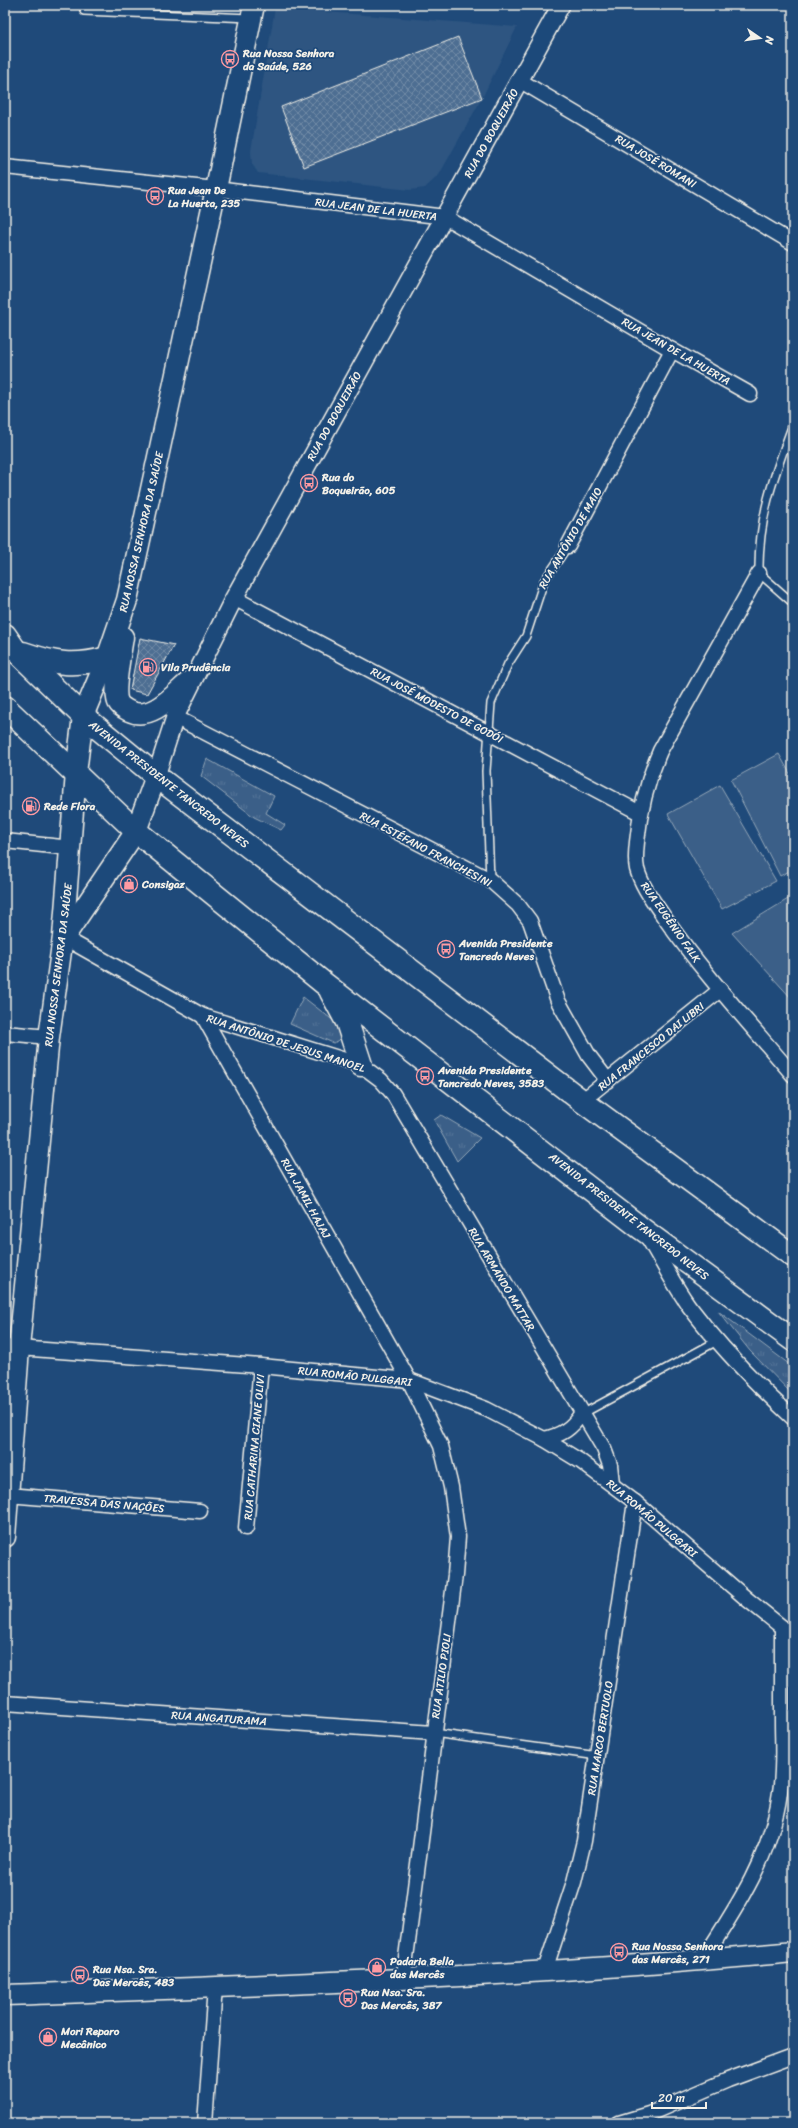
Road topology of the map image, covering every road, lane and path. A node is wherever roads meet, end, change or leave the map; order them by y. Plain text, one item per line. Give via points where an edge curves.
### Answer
1 (561, 5) edge
2 (84, 11) dead end
3 (252, 11) edge
4 (519, 80) junction
5 (5, 167) edge
6 (216, 189) junction
7 (445, 217) junction
8 (793, 243) edge
9 (672, 350) junction
10 (750, 394) dead end
11 (793, 424) edge
12 (568, 546) joint
13 (759, 573) junction
14 (234, 598) junction
15 (127, 600) junction
16 (793, 603) edge
17 (11, 643) edge
18 (107, 658) junction
19 (191, 680) junction
20 (5, 707) edge
21 (83, 716) junction
22 (175, 717) junction
23 (487, 732) junction
24 (76, 773) junction
25 (156, 776) junction
26 (640, 813) junction
27 (136, 831) junction
28 (5, 841) edge
29 (71, 848) junction
30 (490, 880) junction
31 (63, 937) junction
32 (326, 985) junction
33 (720, 990) junction
34 (203, 1016) junction
35 (5, 1033) edge
36 (49, 1037) junction
37 (361, 1065) junction
38 (793, 1075) edge
39 (381, 1080) joint
40 (608, 1081) junction
41 (582, 1101) junction
42 (642, 1229) junction
43 (793, 1256) edge
44 (793, 1340) edge
45 (717, 1341) junction
46 (12, 1348) edge
47 (261, 1366) junction
48 (409, 1380) junction
49 (582, 1414) junction
50 (793, 1418) edge
51 (544, 1439) junction
52 (7, 1472) edge
53 (612, 1483) junction
54 (8, 1495) junction
55 (635, 1502) junction
56 (200, 1512) dead end
57 (246, 1528) dead end
58 (5, 1538) edge
59 (787, 1632) edge
60 (5, 1703) edge
61 (433, 1733) junction
62 (598, 1756) junction
63 (793, 1952) edge
64 (702, 1961) junction
65 (545, 1970) junction
66 (403, 1980) junction
67 (215, 1987) junction
68 (5, 1995) edge
69 (793, 2056) edge
70 (205, 2123) edge
71 (619, 2123) edge

1 - 4 street, RUA DO BOQUEIRÃO
2 - 3 lane
3 - 6 main road, RUA NOSSA SENHORA DA SAÚDE
4 - 7 street, RUA DO BOQUEIRÃO
4 - 8 street, RUA JOSÉ ROMANI
5 - 6 street, RUA JEAN DE LA HUERTA
6 - 7 street, RUA JEAN DE LA HUERTA
6 - 15 main road, RUA NOSSA SENHORA DA SAÚDE
7 - 9 street, RUA JEAN DE LA HUERTA
7 - 14 street, RUA DO BOQUEIRÃO
9 - 10 street, RUA JEAN DE LA HUERTA
9 - 12 street, RUA ANTÔNIO DE MAIO
11 - 13 lane via 770,485 762,520 758,552
12 - 23 lane, RUA ANTÔNIO DE MAIO via 544,580 526,636 508,664 491,703
13 - 16 lane
13 - 26 street, RUA EUGÊNIO FALK via 660,751 650,775
14 - 19 street, RUA DO BOQUEIRÃO
14 - 23 street, RUA JOSÉ MODESTO DE GODÓI
15 - 18 main road, RUA NOSSA SENHORA DA SAÚDE
15 - 19 main road via 117,687 118,702 132,712 148,713
17 - 18 highway via 45,661 84,664
17 - 21 highway, AVENIDA PRESIDENTE TANCREDO NEVES
18 - 21 main road, RUA NOSSA SENHORA DA SAÚDE
19 - 22 street, RUA DO BOQUEIRÃO
20 - 24 highway, AVENIDA PRESIDENTE TANCREDO NEVES
21 - 24 main road, RUA NOSSA SENHORA DA SAÚDE
21 - 25 highway, AVENIDA PRESIDENTE TANCREDO NEVES
22 - 25 street, RUA DO BOQUEIRÃO
22 - 30 street, RUA ESTÉFANO FRANCHESINI
23 - 26 street, RUA JOSÉ MODESTO DE GODÓI
23 - 30 lane, RUA ANTÔNIO DE MAIO
24 - 27 highway, AVENIDA PRESIDENTE TANCREDO NEVES
24 - 29 main road, RUA NOSSA SENHORA DA SAÚDE
25 - 27 main road, RUA DO BOQUEIRÃO
25 - 41 highway, AVENIDA PRESIDENTE TANCREDO NEVES
26 - 33 street, RUA EUGÊNIO FALK via 636,856 637,869 644,887 678,937
27 - 31 main road, RUA DO BOQUEIRÃO
27 - 32 highway, AVENIDA PRESIDENTE TANCREDO NEVES
28 - 29 street
29 - 31 main road, RUA NOSSA SENHORA DA SAÚDE
30 - 40 street, RUA ESTÉFANO FRANCHESINI via 518,905 530,921 558,1001 589,1056
31 - 34 street, RUA ANTÔNIO DE JESUS MANOEL
31 - 36 main road, RUA NOSSA SENHORA DA SAÚDE
32 - 37 highway via 347,1022
32 - 42 highway, AVENIDA PRESIDENTE TANCREDO NEVES
33 - 38 street, RUA EUGÊNIO FALK
33 - 40 street, RUA FRANCESCO DAI LIBRI
34 - 37 street, RUA ANTÔNIO DE JESUS MANOEL
34 - 48 street, RUA JAMIL HAJAJ
35 - 36 street
36 - 46 main road, RUA NOSSA SENHORA DA SAÚDE
37 - 39 street, RUA ANTÔNIO DE JESUS MANOEL
39 - 49 street, RUA ARMANDO MATTAR via 397,1101
40 - 41 street, RUA FRANCESCO DAI LIBRI
41 - 43 highway, AVENIDA PRESIDENTE TANCREDO NEVES
42 - 44 highway, AVENIDA PRESIDENTE TANCREDO NEVES
42 - 45 street via 688,1304
45 - 49 lane
45 - 50 street via 763,1391
46 - 47 street, RUA ROMÃO PULGGARI
46 - 52 main road, RUA NOSSA SENHORA DA SAÚDE
47 - 48 street, RUA ROMÃO PULGGARI
47 - 57 street, RUA CATHARINA CIANE OLIVI
48 - 51 street, RUA ROMÃO PULGGARI via 486,1409
48 - 61 street, RUA ATILIO PIOLI via 441,1446 451,1487 458,1537
49 - 51 street via 566,1431
49 - 53 street, RUA ARMANDO MATTAR via 604,1449 610,1465
51 - 53 street, RUA ROMÃO PULGGARI
52 - 54 main road, RUA NOSSA SENHORA DA SAÚDE
53 - 55 street, RUA ROMÃO PULGGARI
54 - 56 street, TRAVESSA DAS NAÇÕES
54 - 58 main road, RUA NOSSA SENHORA DA SAÚDE
55 - 59 street, RUA ROMÃO PULGGARI
55 - 62 street, RUA MARCO BERTUOLO
59 - 64 street via 783,1756 780,1793 774,1821 757,1869
60 - 61 street, RUA ANGATURAMA
61 - 62 lane
61 - 66 street, RUA ATILIO PIOLI
62 - 65 street, RUA MARCO BERTUOLO via 584,1841 574,1882
63 - 64 main road
64 - 65 main road
65 - 66 main road
66 - 67 main road
67 - 68 main road
67 - 70 street
69 - 71 street via 728,2080 649,2114

